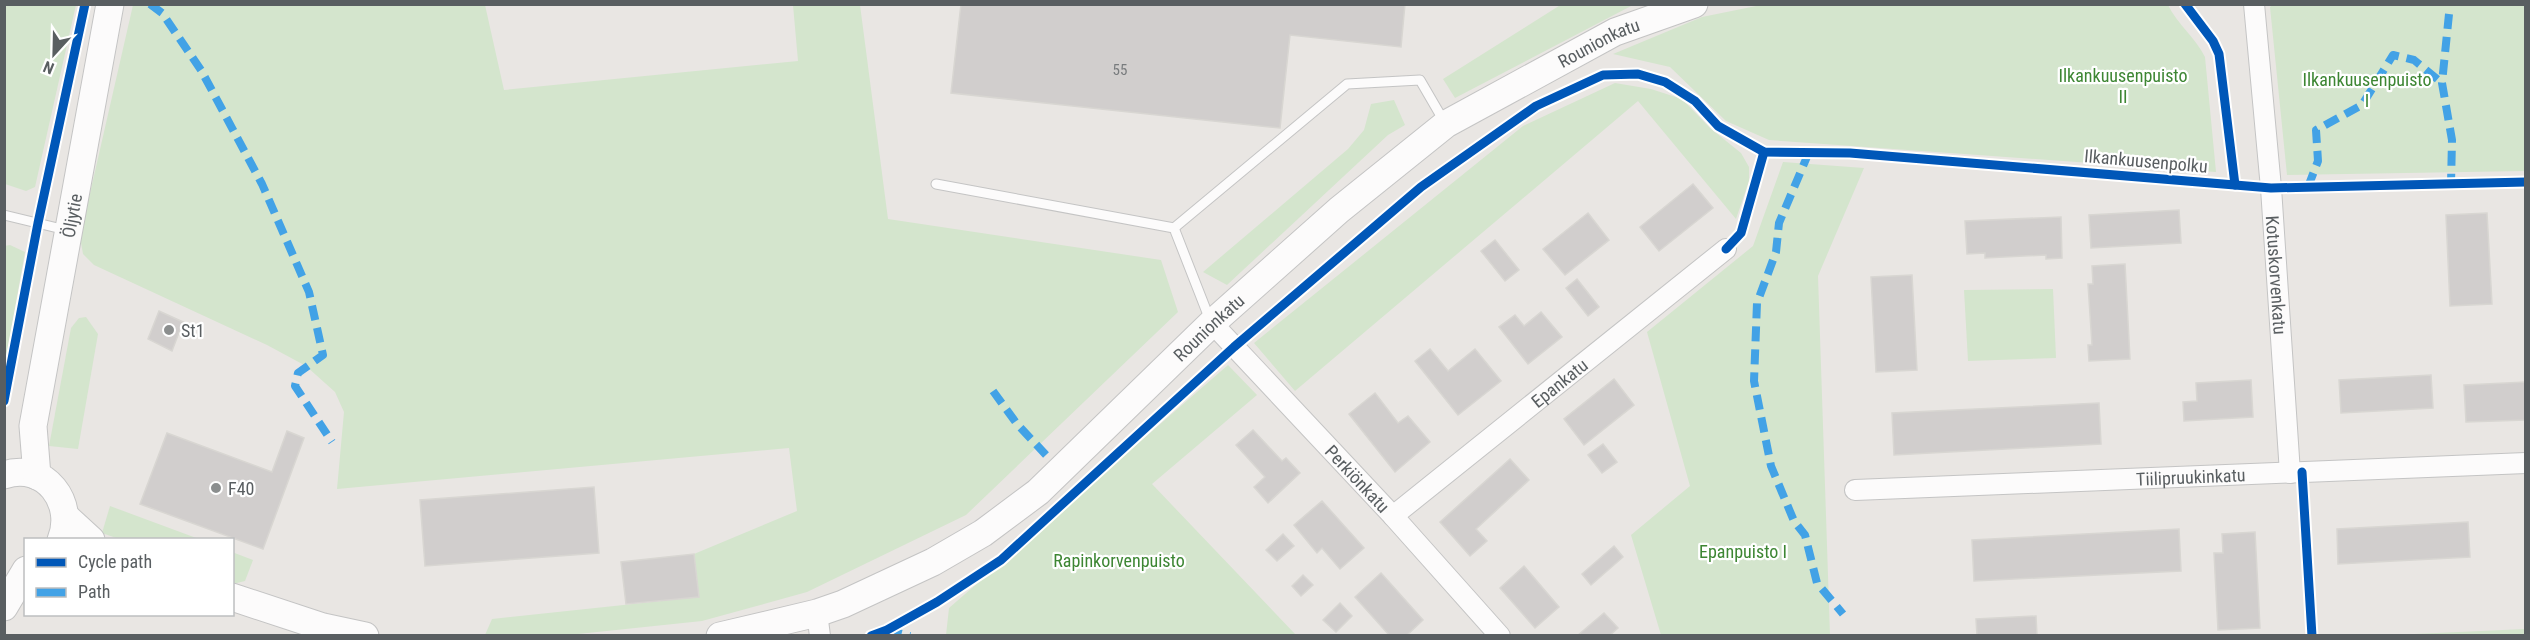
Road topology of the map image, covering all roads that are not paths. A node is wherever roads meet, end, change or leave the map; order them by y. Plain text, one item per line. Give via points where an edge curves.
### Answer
1 (110, 4) edge
2 (1694, 4) edge
3 (2254, 4) edge
4 (1446, 124) junction
5 (936, 184) dead end
6 (4, 215) edge
7 (1174, 228) junction
8 (69, 230) junction
9 (1726, 249) dead end
10 (1212, 323) junction
11 (2526, 463) edge
12 (2290, 473) junction
13 (17, 475) edge
14 (1855, 490) dead end
15 (1393, 516) junction
16 (64, 528) edge
17 (86, 538) edge
18 (4, 563) edge
19 (24, 565) edge
20 (24, 573) edge
21 (234, 598) edge
22 (4, 607) edge
23 (818, 625) edge
24 (365, 636) edge
25 (720, 636) edge
26 (1500, 636) edge

1 - 8 main road, Öljytie
2 - 4 main road, Rounionkatu via 1615,32
3 - 12 street, Kotuskorvenkatu
4 - 7 lane via 1420,80 1347,84
4 - 10 main road, Rounionkatu via 1339,210
5 - 7 lane
6 - 8 lane
7 - 10 lane
8 - 13 main road, Öljytie via 33,426
9 - 15 street, Epankatu
10 - 15 street, Perkiönkatu
10 - 23 main road, Rounionkatu via 1038,492 983,533
11 - 12 street, Tiilipruukinkatu
12 - 14 street, Tiilipruukinkatu
13 - 16 main road via 57,492
15 - 26 street, Perkiönkatu
16 - 17 main road
18 - 19 main road
20 - 22 main road
21 - 24 main road
23 - 25 main road, Rounionkatu

